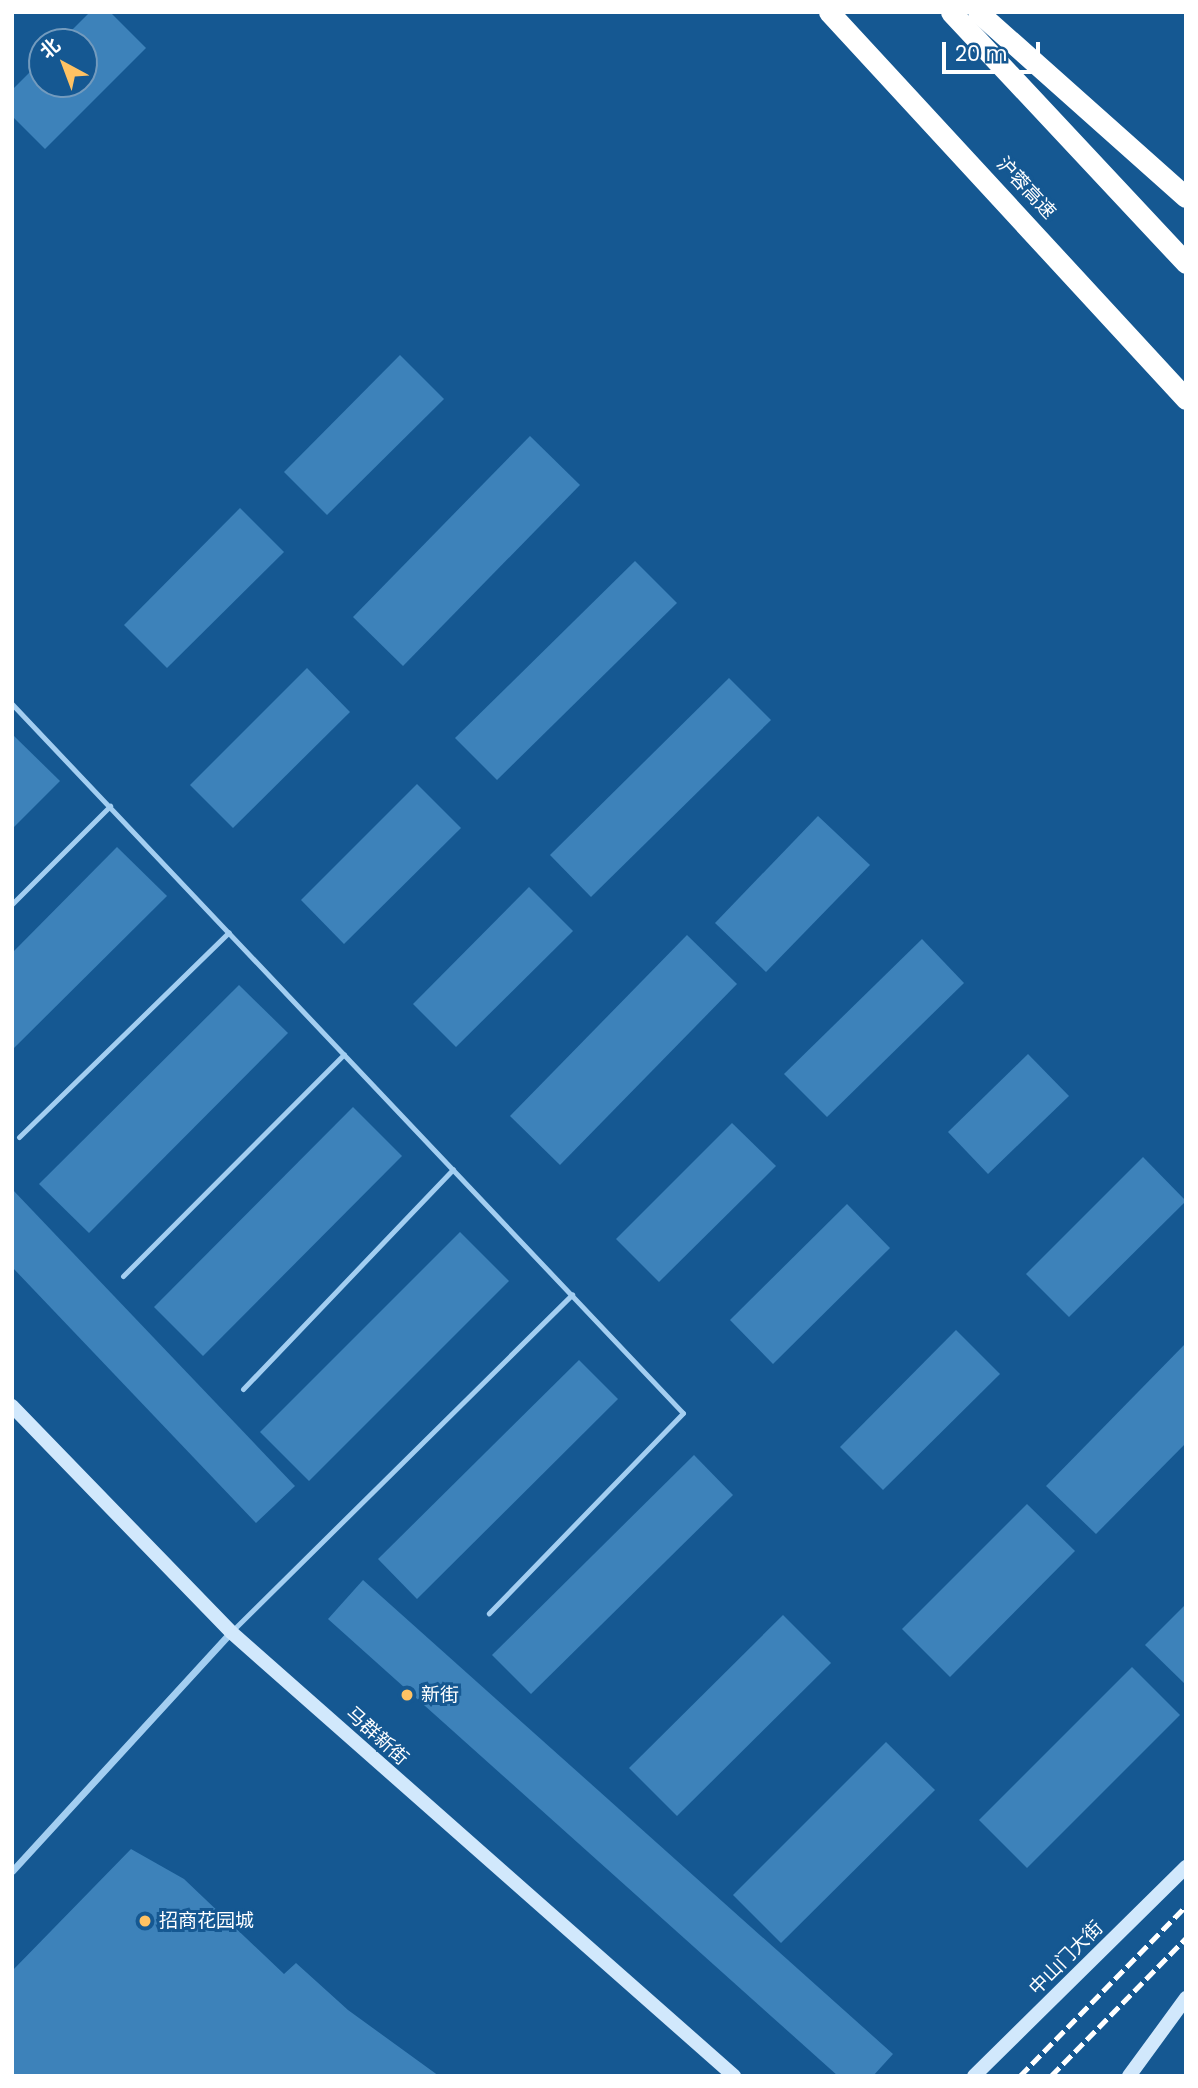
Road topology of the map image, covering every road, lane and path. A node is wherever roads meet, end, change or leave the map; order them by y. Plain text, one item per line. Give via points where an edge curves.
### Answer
1 (829, 12) edge
2 (951, 12) edge
3 (978, 12) edge
4 (1186, 197) edge
5 (1186, 263) edge
6 (1186, 399) edge
7 (12, 704) edge
8 (110, 806) junction
9 (12, 904) edge
10 (229, 932) junction
11 (344, 1054) junction
12 (19, 1138) dead end
13 (453, 1169) junction
14 (123, 1276) dead end
15 (572, 1294) junction
16 (243, 1389) dead end
17 (12, 1406) edge
18 (489, 1613) dead end
19 (231, 1632) junction
20 (1186, 1867) edge
21 (12, 1871) edge
22 (1186, 1998) edge
23 (734, 2076) edge
24 (974, 2076) edge
25 (1129, 2076) edge

1 - 6 highway, 沪蓉高速
2 - 5 highway
3 - 4 highway
7 - 8 lane
8 - 9 lane
8 - 10 lane
10 - 11 lane
10 - 12 lane
11 - 13 lane
11 - 14 lane
13 - 15 lane
13 - 16 lane
15 - 18 lane via 683,1413
15 - 19 lane
17 - 19 main road, 马群新街
19 - 21 street
19 - 23 main road, 马群新街
20 - 24 main road, 中山门大街
22 - 25 main road

